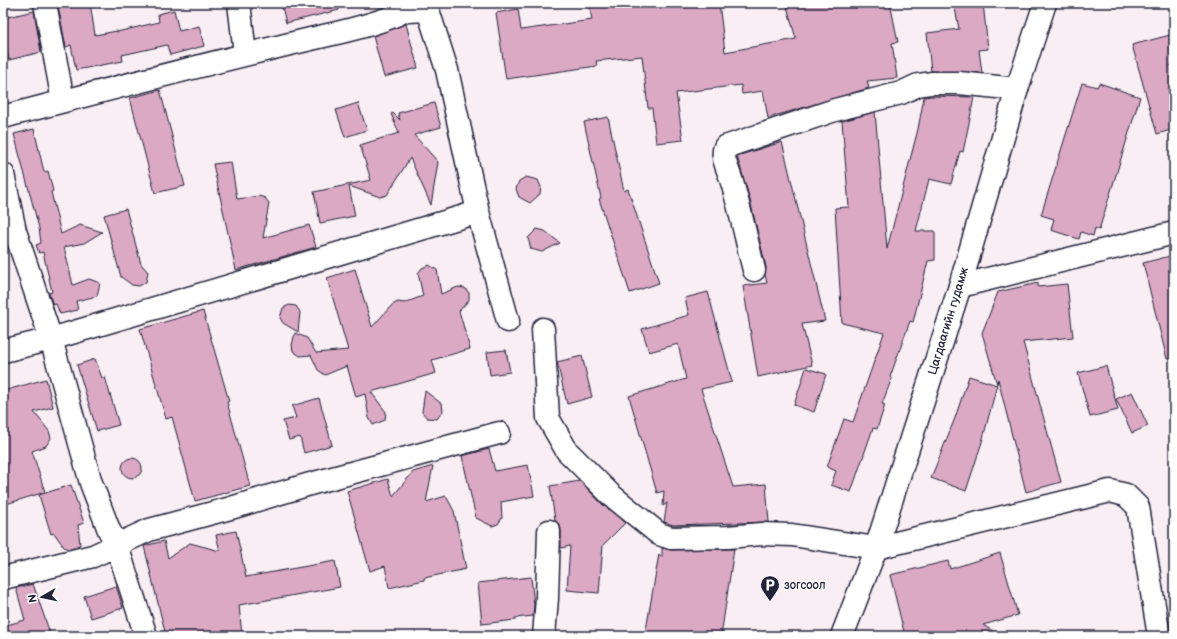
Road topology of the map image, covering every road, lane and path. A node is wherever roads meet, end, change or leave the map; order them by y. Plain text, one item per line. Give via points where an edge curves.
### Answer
1 (45, 3) edge
2 (239, 3) edge
3 (1045, 3) edge
4 (411, 7) edge
5 (245, 54) junction
6 (1017, 88) junction
7 (63, 102) junction
8 (3, 117) edge
9 (3, 174) edge
10 (478, 212) junction
11 (1174, 233) edge
12 (754, 270) dead end
13 (960, 286) junction
14 (508, 321) dead end
15 (543, 329) dead end
16 (51, 339) junction
17 (3, 351) edge
18 (498, 433) dead end
19 (548, 531) dead end
20 (117, 546) junction
21 (876, 548) junction
22 (3, 578) edge
23 (146, 636) edge
24 (544, 636) edge
25 (842, 636) edge
26 (1159, 636) edge

1 - 7 street
2 - 5 street
3 - 6 street, Цагдаагийн гудамж
4 - 5 street via 355,29
4 - 10 street via 428,10 447,70
5 - 7 street
6 - 12 street via 959,83 918,85 901,93 835,110 725,147 724,157
6 - 13 street, Цагдаагийн гудамж
7 - 8 street
9 - 16 street via 15,231
10 - 14 street
10 - 16 street
11 - 13 street
13 - 21 street, Цагдаагийн гудамж
15 - 21 street via 548,418 568,451 611,495 659,534 671,538 792,535
16 - 17 street
16 - 20 street via 91,482 108,530
18 - 20 street via 149,530
19 - 24 street
20 - 22 street via 74,561
20 - 23 street
21 - 25 street, Цагдаагийн гудамж
21 - 26 street via 1110,492 1126,495 1138,507

